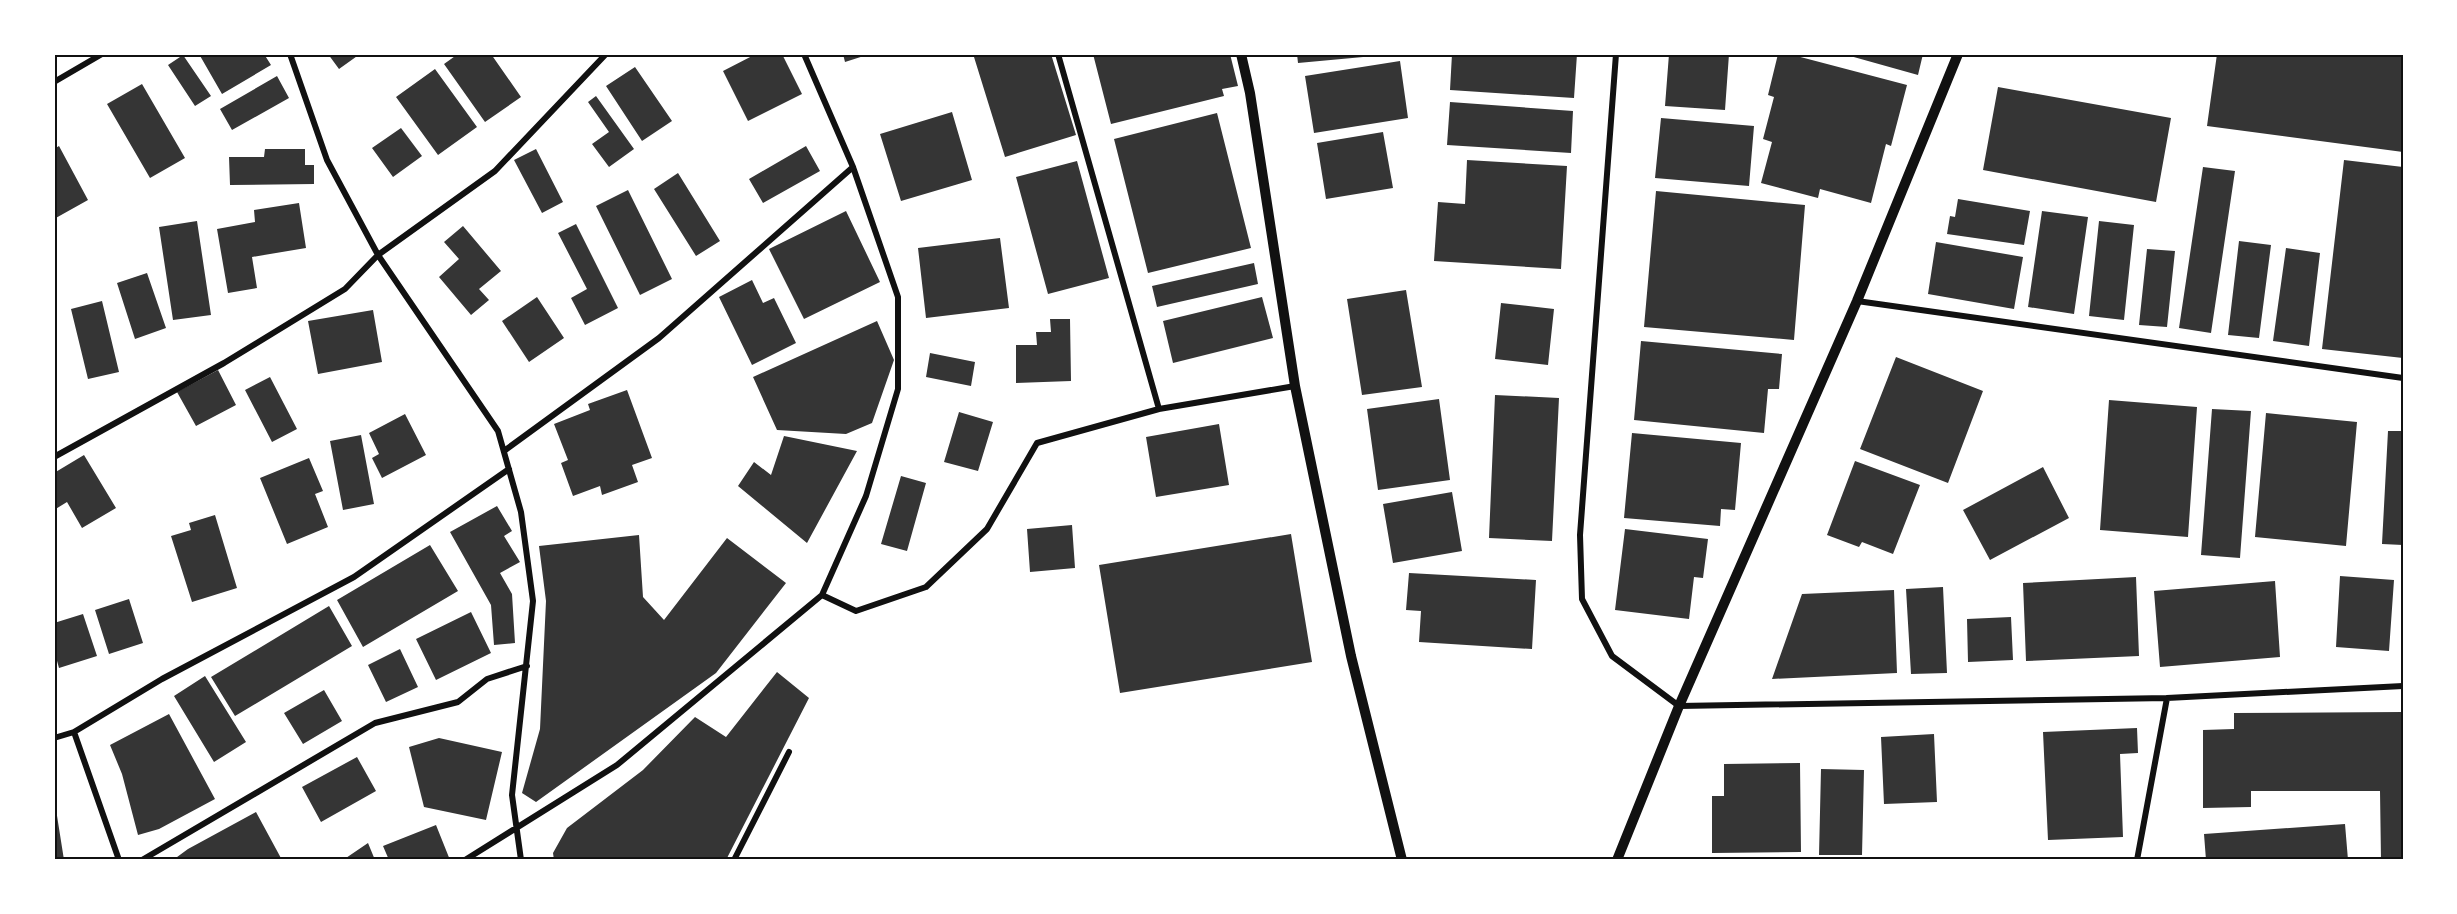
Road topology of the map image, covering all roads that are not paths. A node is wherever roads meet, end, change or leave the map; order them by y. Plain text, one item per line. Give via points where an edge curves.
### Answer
1 (102, 54) edge
2 (290, 54) edge
3 (606, 54) edge
4 (804, 54) edge
5 (1058, 54) edge
6 (1241, 54) edge
7 (1617, 54) edge
8 (1958, 54) edge
9 (54, 82) edge
10 (853, 167) junction
11 (378, 255) junction
12 (1857, 301) junction
13 (2403, 378) edge
14 (1295, 386) junction
15 (1159, 409) junction
16 (504, 451) junction
17 (54, 457) edge
18 (509, 469) junction
19 (822, 595) junction
20 (527, 666) junction
21 (2403, 686) edge
22 (2167, 698) junction
23 (1680, 706) junction
24 (74, 732) junction
25 (54, 738) edge
26 (789, 752) dead end
27 (516, 827) junction
28 (119, 860) edge
29 (142, 860) edge
30 (465, 860) edge
31 (521, 860) edge
32 (734, 860) edge
33 (1402, 860) edge
34 (1617, 860) edge
35 (2137, 860) edge

1 - 9 street
2 - 11 street via 327,160
3 - 11 street via 495,171
4 - 10 street
5 - 15 street
6 - 14 street
7 - 23 street via 1580,535 1582,599 1612,656
8 - 12 street
10 - 16 street via 659,338
10 - 19 street via 898,297 898,388 866,496
11 - 16 street via 498,431
11 - 17 street via 345,289 224,363
12 - 13 street
12 - 23 street
14 - 15 street
14 - 33 street via 1352,656
15 - 19 street via 1037,443 987,529 926,587 856,611
16 - 18 street
18 - 20 street via 521,512 533,601
18 - 24 street via 354,577 162,679
19 - 27 street via 617,765
20 - 27 street via 512,795
20 - 29 street via 487,679 458,702 375,723
21 - 22 street
22 - 23 street
22 - 35 street
23 - 34 street
24 - 25 street
24 - 28 street
26 - 32 street
27 - 30 street
27 - 31 street

